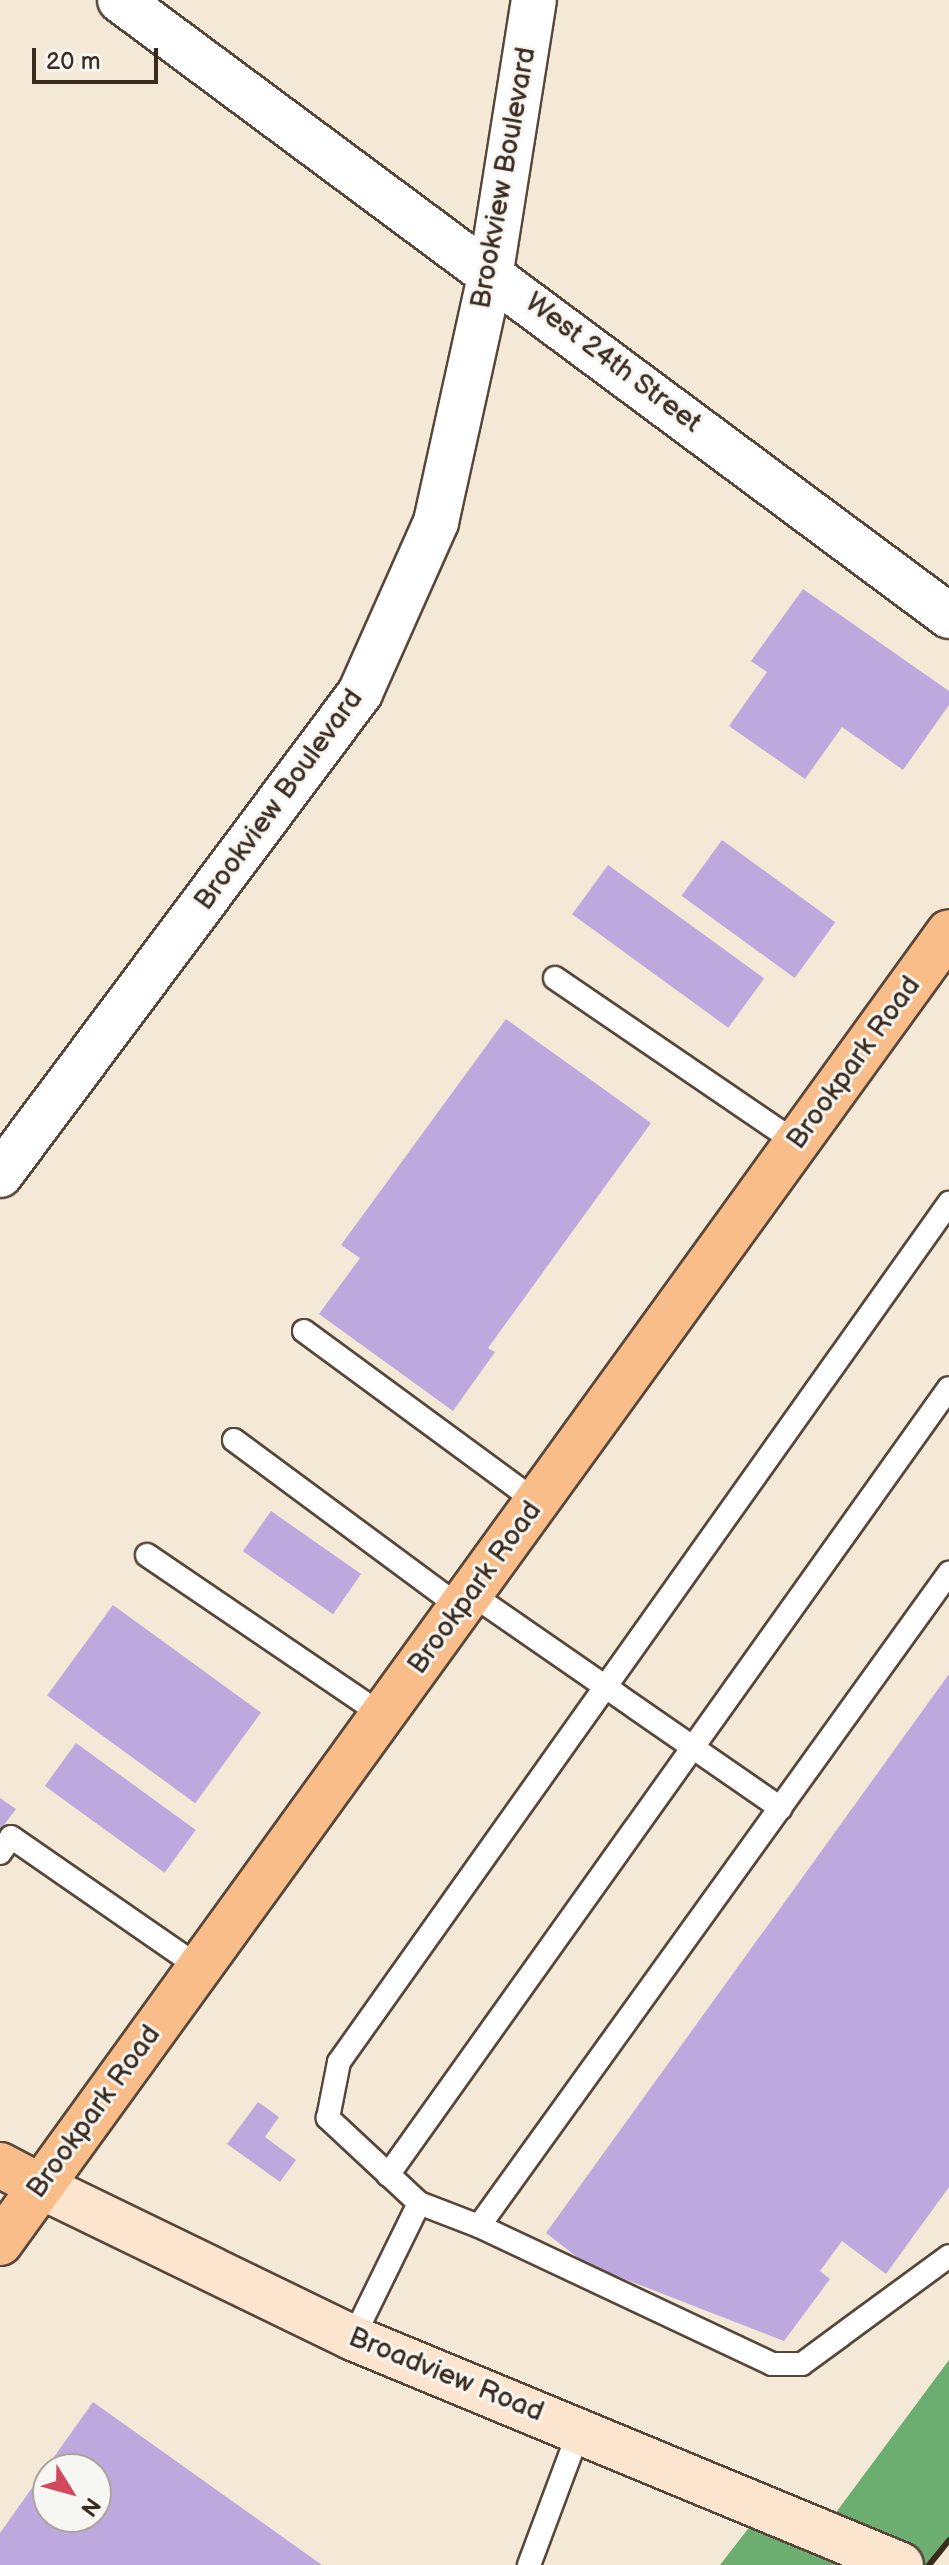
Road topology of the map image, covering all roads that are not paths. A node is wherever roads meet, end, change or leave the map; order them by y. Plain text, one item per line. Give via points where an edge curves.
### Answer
1 (120, 0) edge
2 (534, 0) edge
3 (491, 271) junction
4 (949, 616) edge
5 (944, 948) edge
6 (555, 978) dead end
7 (797, 1143) junction
8 (0, 1175) edge
9 (949, 1203) edge
10 (304, 1331) dead end
11 (949, 1388) edge
12 (234, 1440) dead end
13 (537, 1502) junction
14 (147, 1555) dead end
15 (949, 1573) edge
16 (465, 1600) junction
17 (606, 1687) junction
18 (382, 1715) junction
19 (693, 1747) junction
20 (781, 1808) junction
21 (0, 1853) edge
22 (199, 1967) junction
23 (0, 2165) edge
24 (388, 2175) junction
25 (40, 2186) junction
26 (419, 2203) junction
27 (479, 2226) junction
28 (0, 2243) edge
29 (949, 2256) edge
30 (353, 2338) junction
31 (579, 2431) junction
32 (529, 2565) edge
33 (901, 2565) edge

1 - 3 street, West 24th Street
2 - 3 street, Brookview Boulevard
3 - 4 street, West 24th Street
3 - 8 street, Brookview Boulevard via 436,522 360,693
5 - 7 main road, Brookpark Road
6 - 7 lane
7 - 13 main road, Brookpark Road
9 - 17 lane
10 - 13 lane
11 - 19 lane
12 - 16 lane
13 - 16 main road, Brookpark Road
14 - 18 lane
15 - 20 lane
16 - 17 lane
16 - 18 main road, Brookpark Road
17 - 19 lane
17 - 24 lane via 339,2062 328,2118
18 - 22 main road, Brookpark Road
19 - 20 lane
19 - 24 lane
20 - 27 lane
21 - 22 lane via 11,1837
22 - 25 main road, Brookpark Road
23 - 25 main road, Broadview Road
24 - 26 lane
25 - 28 main road, Brookpark Road
25 - 30 main road, Broadview Road
26 - 27 lane
26 - 30 lane
27 - 29 lane via 772,2364 802,2364
30 - 31 main road, Broadview Road
31 - 32 lane
31 - 33 main road, Broadview Road

